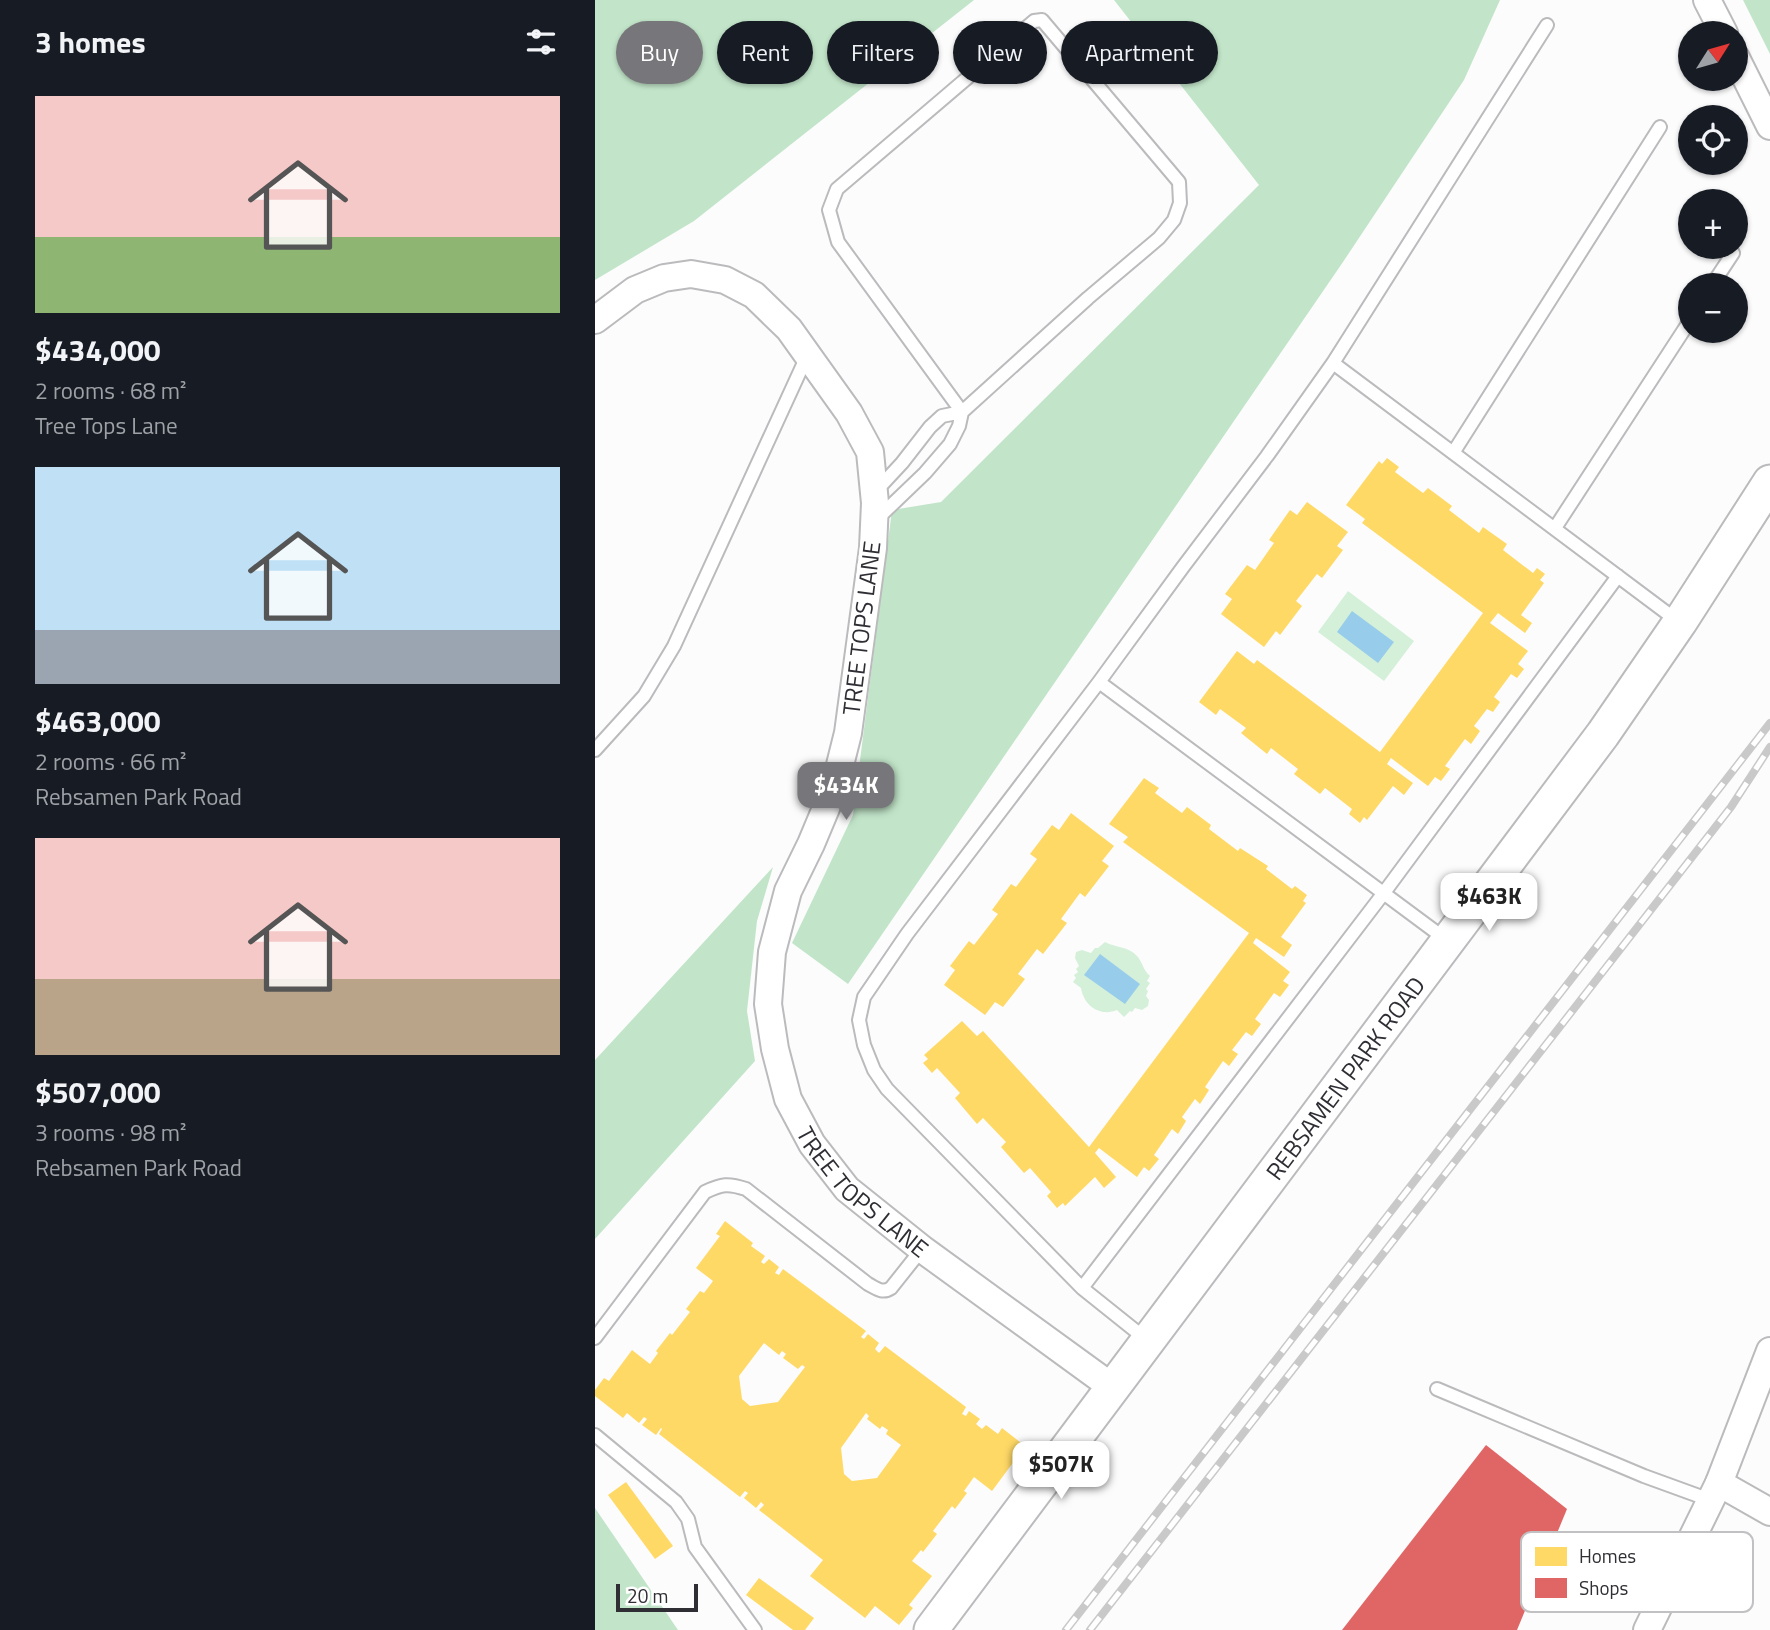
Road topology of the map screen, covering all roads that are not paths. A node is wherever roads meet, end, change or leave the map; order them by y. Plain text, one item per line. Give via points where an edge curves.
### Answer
1 (1707, 0) edge
2 (1718, 21) edge
3 (1547, 25) dead end
4 (1748, 82) edge
5 (1660, 127) dead end
6 (1770, 127) edge
7 (595, 320) edge
8 (1678, 339) edge
9 (807, 356) junction
10 (1333, 363) junction
11 (962, 412) junction
12 (1453, 453) junction
13 (1770, 482) edge
14 (874, 493) junction
15 (874, 522) junction
16 (1555, 528) junction
17 (1618, 576) junction
18 (1680, 622) junction
19 (1099, 682) junction
20 (595, 750) edge
21 (1383, 894) junction
22 (1449, 941) junction
23 (922, 1249) junction
24 (1081, 1288) junction
25 (595, 1338) edge
26 (1147, 1340) junction
27 (1770, 1351) edge
28 (1112, 1387) junction
29 (1437, 1389) dead end
30 (595, 1435) edge
31 (1714, 1492) junction
32 (1770, 1512) edge
33 (1695, 1532) edge
34 (1656, 1612) edge
35 (755, 1630) edge
36 (931, 1630) edge
37 (1647, 1630) edge

1 - 2 street
3 - 10 lane
4 - 6 street
5 - 12 lane
7 - 9 street, TREE TOPS LANE via 635,290 664,278 691,274 725,280 754,295 789,329
8 - 16 lane
9 - 14 street, TREE TOPS LANE via 849,413 870,452
9 - 20 lane via 674,646 644,696
10 - 12 lane
10 - 19 lane
11 - 11 lane via 1159,238 1174,220 1180,203 1179,182 1042,20 1034,21 837,189 829,210 838,242
11 - 14 lane via 942,416 930,427
11 - 15 lane via 950,444
12 - 16 lane
13 - 18 street, REBSAMEN PARK ROAD
14 - 15 street, TREE TOPS LANE
15 - 23 street, TREE TOPS LANE via 848,733 834,789 788,891 772,952 768,1004 788,1099 812,1144 847,1189
16 - 17 lane
17 - 18 lane
17 - 21 lane
18 - 22 street, REBSAMEN PARK ROAD
19 - 21 lane
19 - 24 lane via 901,943 864,997 859,1020 874,1070 887,1089
21 - 22 lane
21 - 24 lane
22 - 26 street, REBSAMEN PARK ROAD
23 - 25 lane via 891,1288 881,1291 746,1189 719,1185 705,1192
23 - 28 street, TREE TOPS LANE
24 - 26 lane
26 - 28 street, REBSAMEN PARK ROAD
27 - 31 street
28 - 36 street, REBSAMEN PARK ROAD
29 - 31 lane via 1644,1476
30 - 35 lane via 676,1502 688,1519 695,1547
31 - 32 street
31 - 33 street
34 - 37 street

